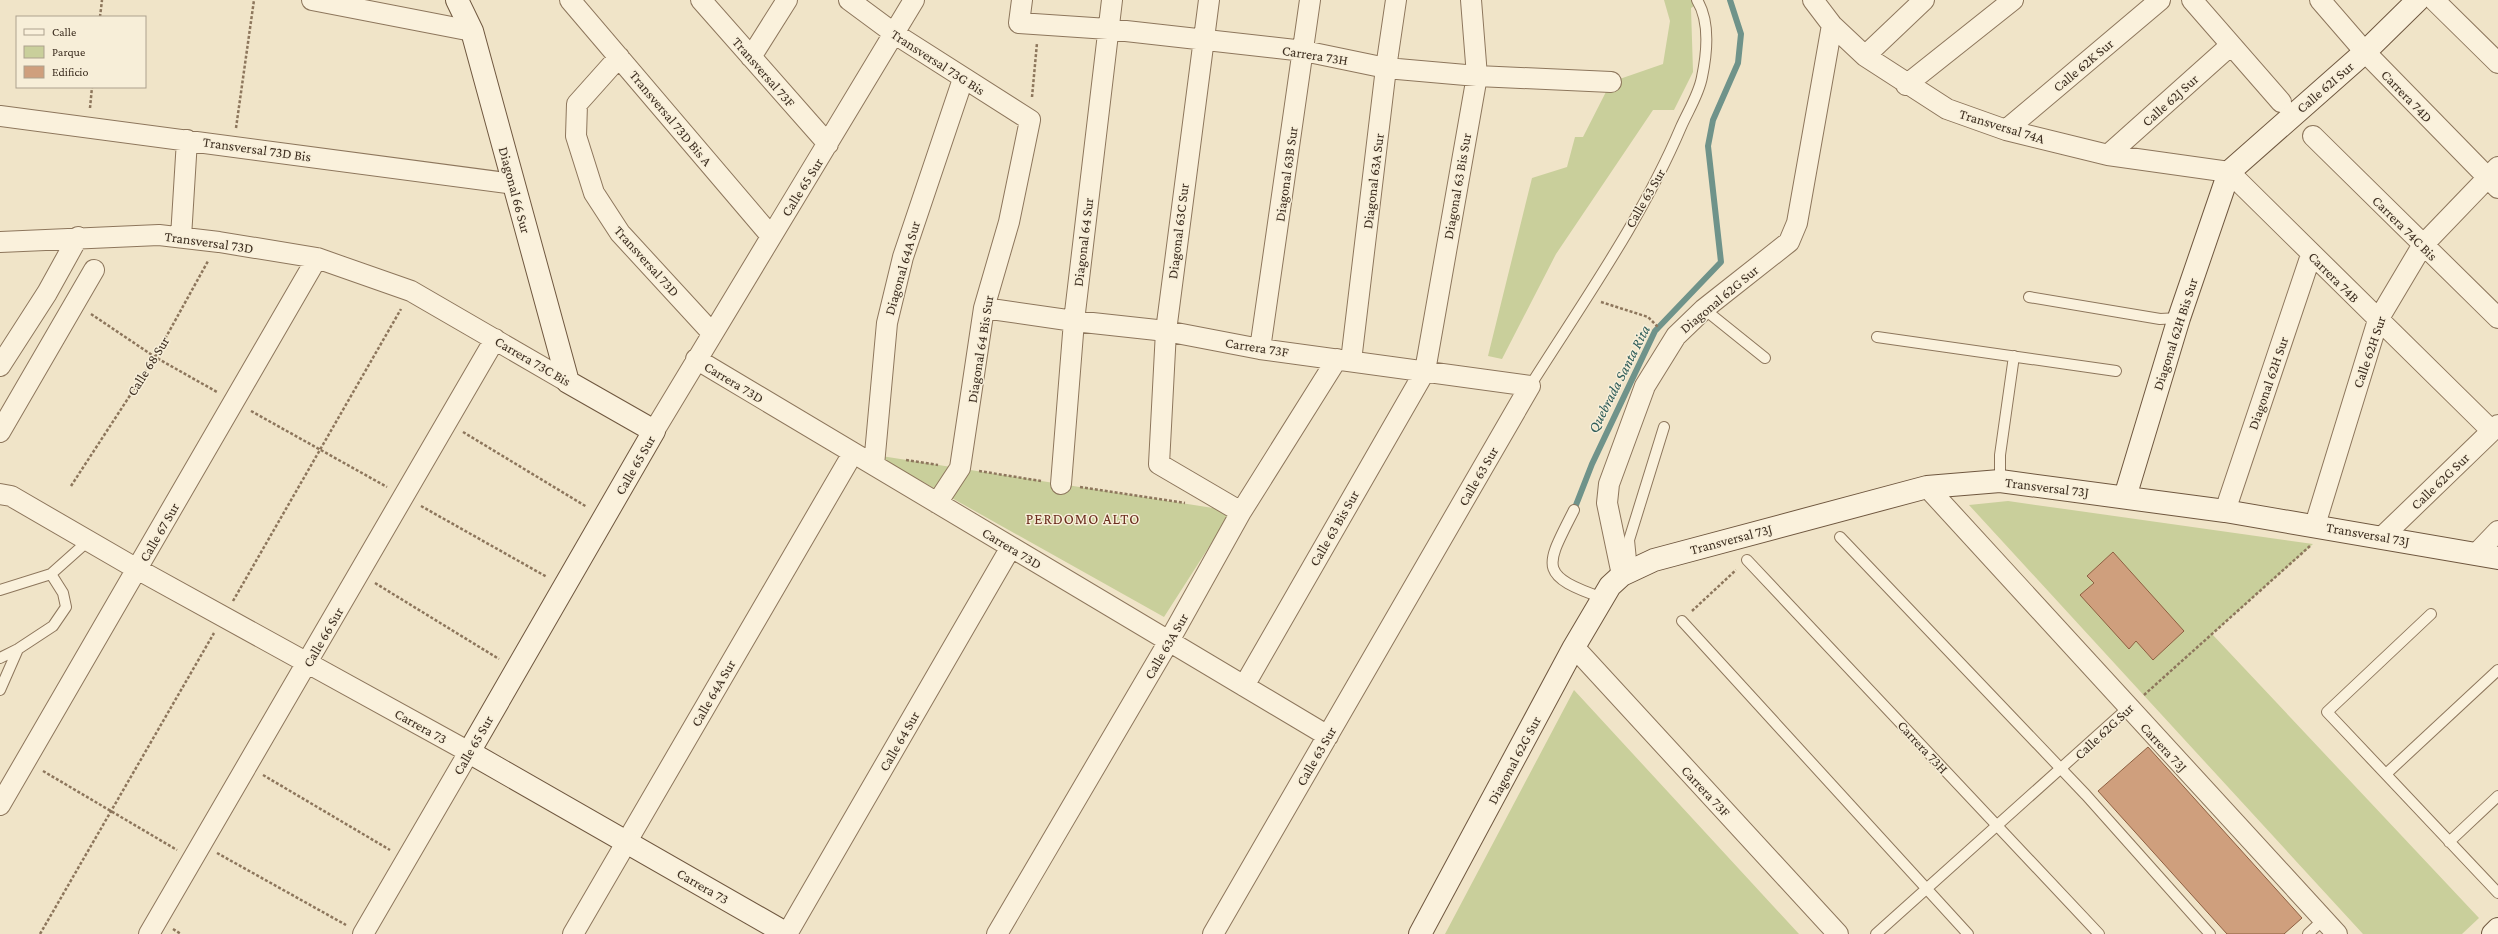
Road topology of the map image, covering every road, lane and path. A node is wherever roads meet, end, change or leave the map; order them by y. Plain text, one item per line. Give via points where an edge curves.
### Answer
1 (102, 0) edge
2 (254, 0) edge
3 (312, 0) edge
4 (456, 0) edge
5 (570, 0) edge
6 (701, 0) edge
7 (787, 0) edge
8 (849, 0) edge
9 (914, 0) edge
10 (1022, 0) edge
11 (1112, 0) edge
12 (1209, 0) edge
13 (1310, 0) edge
14 (1396, 0) edge
15 (1471, 0) edge
16 (1814, 0) edge
17 (1924, 0) edge
18 (2014, 0) edge
19 (2160, 0) edge
20 (2192, 0) edge
21 (2320, 0) edge
22 (2418, 0) edge
23 (2434, 0) edge
24 (1699, 4) edge
25 (100, 16) edge
26 (1832, 24) junction
27 (1039, 26) junction
28 (1108, 29) junction
29 (472, 31) junction
30 (895, 34) junction
31 (1202, 41) junction
32 (2231, 45) junction
33 (1304, 51) junction
34 (2365, 52) junction
35 (1865, 56) junction
36 (619, 57) junction
37 (751, 57) junction
38 (2498, 63) edge
39 (1386, 68) junction
40 (1477, 76) junction
41 (963, 79) junction
42 (1611, 82) dead end
43 (1906, 85) junction
44 (2281, 102) dead end
45 (0, 116) edge
46 (1030, 120) junction
47 (2006, 130) junction
48 (2313, 136) dead end
49 (187, 140) junction
50 (828, 144) junction
51 (234, 146) junction
52 (2108, 155) junction
53 (2229, 172) junction
54 (2494, 178) edge
55 (514, 184) junction
56 (771, 236) junction
57 (78, 237) junction
58 (181, 237) junction
59 (0, 242) edge
60 (219, 242) junction
61 (2422, 246) junction
62 (2311, 255) junction
63 (317, 258) junction
64 (94, 270) dead end
65 (411, 291) joint
66 (1586, 297) junction
67 (2029, 297) dead end
68 (74, 303) junction
69 (984, 308) junction
70 (1704, 309) junction
71 (1648, 317) dead end
72 (2179, 318) junction
73 (2498, 318) edge
74 (2378, 320) junction
75 (1074, 321) junction
76 (1166, 331) junction
77 (712, 333) junction
78 (1877, 337) dead end
79 (495, 339) junction
80 (1260, 348) junction
81 (2014, 356) junction
82 (155, 357) junction
83 (1765, 358) dead end
84 (696, 359) junction
85 (1344, 360) junction
86 (0, 366) edge
87 (1425, 371) junction
88 (2116, 371) dead end
89 (568, 382) junction
90 (1530, 386) junction
91 (234, 401) junction
92 (448, 423) junction
93 (1664, 427) dead end
94 (2495, 428) edge
95 (654, 431) junction
96 (0, 432) edge
97 (853, 453) junction
98 (874, 465) junction
99 (2000, 481) junction
100 (1061, 484) dead end
101 (71, 486) dead end
102 (1927, 487) junction
103 (0, 494) edge
104 (404, 497) junction
105 (2125, 497) junction
106 (937, 503) junction
107 (1574, 510) dead end
108 (2225, 511) junction
109 (1241, 512) junction
110 (604, 518) junction
111 (2323, 526) junction
112 (2498, 531) edge
113 (1840, 537) dead end
114 (2382, 537) junction
115 (88, 541) junction
116 (1011, 547) junction
117 (2476, 554) junction
118 (2498, 558) edge
119 (1747, 560) joint
120 (137, 569) junction
121 (51, 574) junction
122 (360, 574) junction
123 (1617, 582) junction
124 (564, 587) junction
125 (0, 590) edge
126 (2431, 614) dead end
127 (1682, 621) joint
128 (1169, 641) junction
129 (1574, 647) junction
130 (18, 649) junction
131 (0, 658) edge
132 (307, 663) junction
133 (516, 670) junction
134 (2498, 670) edge
135 (1244, 686) junction
136 (0, 690) edge
137 (2128, 708) junction
138 (1328, 736) junction
139 (469, 752) junction
140 (26, 761) junction
141 (247, 766) junction
142 (2062, 770) junction
143 (2386, 774) junction
144 (2498, 796) edge
145 (0, 805) edge
146 (1998, 825) junction
147 (626, 842) junction
148 (2449, 842) junction
149 (197, 852) junction
150 (406, 860) junction
151 (1927, 888) junction
152 (2498, 893) edge
153 (2324, 919) junction
154 (2498, 929) edge
155 (356, 930) edge
156 (149, 934) edge
157 (573, 934) edge
158 (787, 934) edge
159 (997, 934) edge
160 (1213, 934) edge
161 (1420, 934) edge
162 (1838, 934) edge
163 (1876, 934) edge
164 (1968, 934) edge
165 (2099, 934) edge
166 (2210, 934) edge
167 (2308, 934) edge
168 (2337, 934) edge
169 (2493, 934) edge

1 - 25 path
2 - 51 path
3 - 29 street
4 - 29 street, Diagonal 66 Sur
5 - 36 street, Transversal 73D Bis A
6 - 37 street, Transversal 73F
7 - 37 street
8 - 30 street, Transversal 73G Bis
9 - 30 street, Calle 65 Sur
10 - 27 street, Carrera 73H via 1018,23
11 - 28 street, Diagonal 64 Sur
12 - 31 street, Diagonal 63C Sur
13 - 33 street, Diagonal 63B Sur
14 - 39 street, Diagonal 63A Sur
15 - 40 street, Diagonal 63 Bis Sur
16 - 26 street, Transversal 74A
17 - 35 street
18 - 43 street
19 - 47 street, Calle 62K Sur
20 - 32 street
21 - 34 street, Carrera 74D
22 - 34 street, Calle 62I Sur
23 - 38 street
24 - 66 lane, Calle 63 Sur via 1707,42 1702,78 1667,160
26 - 35 street, Transversal 74A
26 - 70 street, Diagonal 62G Sur via 1797,223 1789,242
27 - 28 street, Carrera 73H
27 - 46 path
28 - 31 street, Carrera 73H
28 - 75 street, Diagonal 64 Sur
29 - 55 street, Diagonal 66 Sur
30 - 41 street, Transversal 73G Bis
30 - 50 street, Calle 65 Sur
31 - 33 street, Carrera 73H
31 - 76 street, Diagonal 63C Sur
32 - 44 street
32 - 52 street, Calle 62J Sur
33 - 39 street, Carrera 73H
33 - 80 street, Diagonal 63B Sur
34 - 53 street, Calle 62I Sur
34 - 54 street, Carrera 74D
35 - 43 street, Transversal 74A
36 - 56 street, Transversal 73D Bis A
36 - 77 street, Transversal 73D via 577,104 576,136 594,193 620,233
37 - 50 street, Transversal 73F
39 - 40 street, Carrera 73H
39 - 85 street, Diagonal 63A Sur
40 - 42 street, Carrera 73H
40 - 87 street, Diagonal 63 Bis Sur
41 - 46 street, Transversal 73G Bis
41 - 98 street, Diagonal 64A Sur via 903,257 887,323
43 - 47 street, Transversal 74A via 1947,109
45 - 49 street, Transversal 73D Bis
46 - 69 street, Diagonal 64 Bis Sur via 1009,222
47 - 52 street, Transversal 74A
48 - 61 street, Carrera 74C Bis
49 - 51 street, Transversal 73D Bis
49 - 58 street
50 - 56 street, Calle 65 Sur
51 - 55 street, Transversal 73D Bis
52 - 53 street, Transversal 74A
53 - 62 street, Carrera 74B
53 - 72 street, Diagonal 62H Bis Sur
54 - 61 street, Calle 62H Sur
55 - 89 street, Diagonal 66 Sur
56 - 77 street, Calle 65 Sur
57 - 58 street, Transversal 73D
57 - 59 street, Transversal 73D
57 - 86 street via 47,293
58 - 60 street, Transversal 73D
60 - 63 street, Transversal 73D
60 - 82 path, Calle 68 Sur
61 - 73 street, Carrera 74C Bis
61 - 74 street, Calle 62H Sur
62 - 74 street, Carrera 74B
62 - 108 street, Diagonal 62H Sur
63 - 65 street, Transversal 73D
63 - 91 street, Calle 67 Sur
64 - 68 street
65 - 79 street, Carrera 73C Bis
66 - 71 path
66 - 90 lane, Calle 63 Sur
67 - 72 lane via 2160,319
68 - 82 path
68 - 96 street
69 - 75 street, Carrera 73F
69 - 106 street, Diagonal 64 Bis Sur via 960,468
70 - 83 lane
70 - 123 street, Diagonal 62G Sur via 1676,336 1645,386 1609,484 1607,503
72 - 105 street, Diagonal 62H Bis Sur
74 - 94 street, Carrera 74B
74 - 111 street, Calle 62H Sur
75 - 76 street, Carrera 73F
75 - 100 street, Diagonal 64 Sur
76 - 80 street, Carrera 73F
76 - 109 street, Diagonal 63C Sur via 1160,464
77 - 84 street, Calle 65 Sur
78 - 81 lane
79 - 89 street, Carrera 73C Bis
79 - 92 street, Calle 66 Sur
80 - 85 street, Carrera 73F
81 - 88 lane
81 - 99 lane via 2000,455
82 - 91 path
82 - 101 path, Calle 68 Sur
84 - 95 street, Calle 65 Sur
84 - 97 street, Carrera 73D
85 - 87 street, Carrera 73F
85 - 109 street, Calle 63A Sur
87 - 90 street, Carrera 73F
87 - 135 street, Calle 63 Bis Sur
89 - 95 street, Carrera 73C Bis
90 - 138 street, Calle 63 Sur
91 - 104 path
91 - 120 street, Calle 67 Sur
92 - 104 street, Calle 66 Sur
92 - 110 path
93 - 123 lane
94 - 114 street, Calle 62G Sur
95 - 110 street, Calle 65 Sur
97 - 98 street, Carrera 73D
97 - 147 street, Calle 64A Sur
98 - 106 street, Carrera 73D
99 - 102 street, Transversal 73J
99 - 105 street, Transversal 73J
102 - 123 street, Transversal 73J via 1654,560
102 - 137 street, Carrera 73J
103 - 115 street, Carrera 73 via 11,496
104 - 122 street, Calle 66 Sur
104 - 124 path
105 - 108 street, Transversal 73J
106 - 116 street, Carrera 73D
107 - 123 lane via 1553,552 1551,565 1556,574 1567,583
108 - 111 street, Transversal 73J
109 - 128 street, Calle 63A Sur
110 - 124 street, Calle 65 Sur
111 - 114 street, Transversal 73J
111 - 137 path, Calle 62G Sur
112 - 117 street
113 - 142 lane
114 - 117 street, Transversal 73J
115 - 120 street, Carrera 73
115 - 121 lane
116 - 128 street, Carrera 73D
116 - 158 street, Calle 64 Sur
117 - 118 street, Transversal 73J
119 - 127 path
119 - 146 lane, Carrera 73H
120 - 132 street, Carrera 73
120 - 140 street, Calle 67 Sur
121 - 125 lane
121 - 130 lane via 63,593 66,607 53,626
122 - 132 street, Calle 66 Sur
122 - 133 path
123 - 129 street, Diagonal 62G Sur
124 - 133 street, Calle 65 Sur
126 - 143 lane via 2327,712
127 - 151 lane
128 - 135 street, Carrera 73D
128 - 159 street, Calle 63A Sur
129 - 161 street, Diagonal 62G Sur
129 - 162 street, Carrera 73F
130 - 131 lane
130 - 136 lane
132 - 139 street, Carrera 73
132 - 141 street, Calle 66 Sur
133 - 139 street, Calle 65 Sur
134 - 143 lane
135 - 138 street, Carrera 73D
137 - 142 lane, Calle 62G Sur
137 - 153 street, Carrera 73J
138 - 160 street, Calle 63 Sur
139 - 147 street, Carrera 73
139 - 150 street, Calle 65 Sur
140 - 145 street, Calle 67 Sur
140 - 149 path
141 - 149 street, Calle 66 Sur
141 - 150 path
142 - 146 lane, Calle 62G Sur
142 - 166 lane
143 - 148 lane
144 - 148 lane
146 - 151 lane, Calle 62G Sur
146 - 165 lane, Carrera 73H
147 - 157 street, Calle 64A Sur
147 - 158 street, Carrera 73
148 - 152 lane
149 - 155 path
149 - 156 street, Calle 66 Sur
150 - 155 street, Calle 65 Sur
151 - 163 lane, Calle 62G Sur
151 - 164 lane
153 - 167 lane
153 - 168 street, Carrera 73J
154 - 169 street

